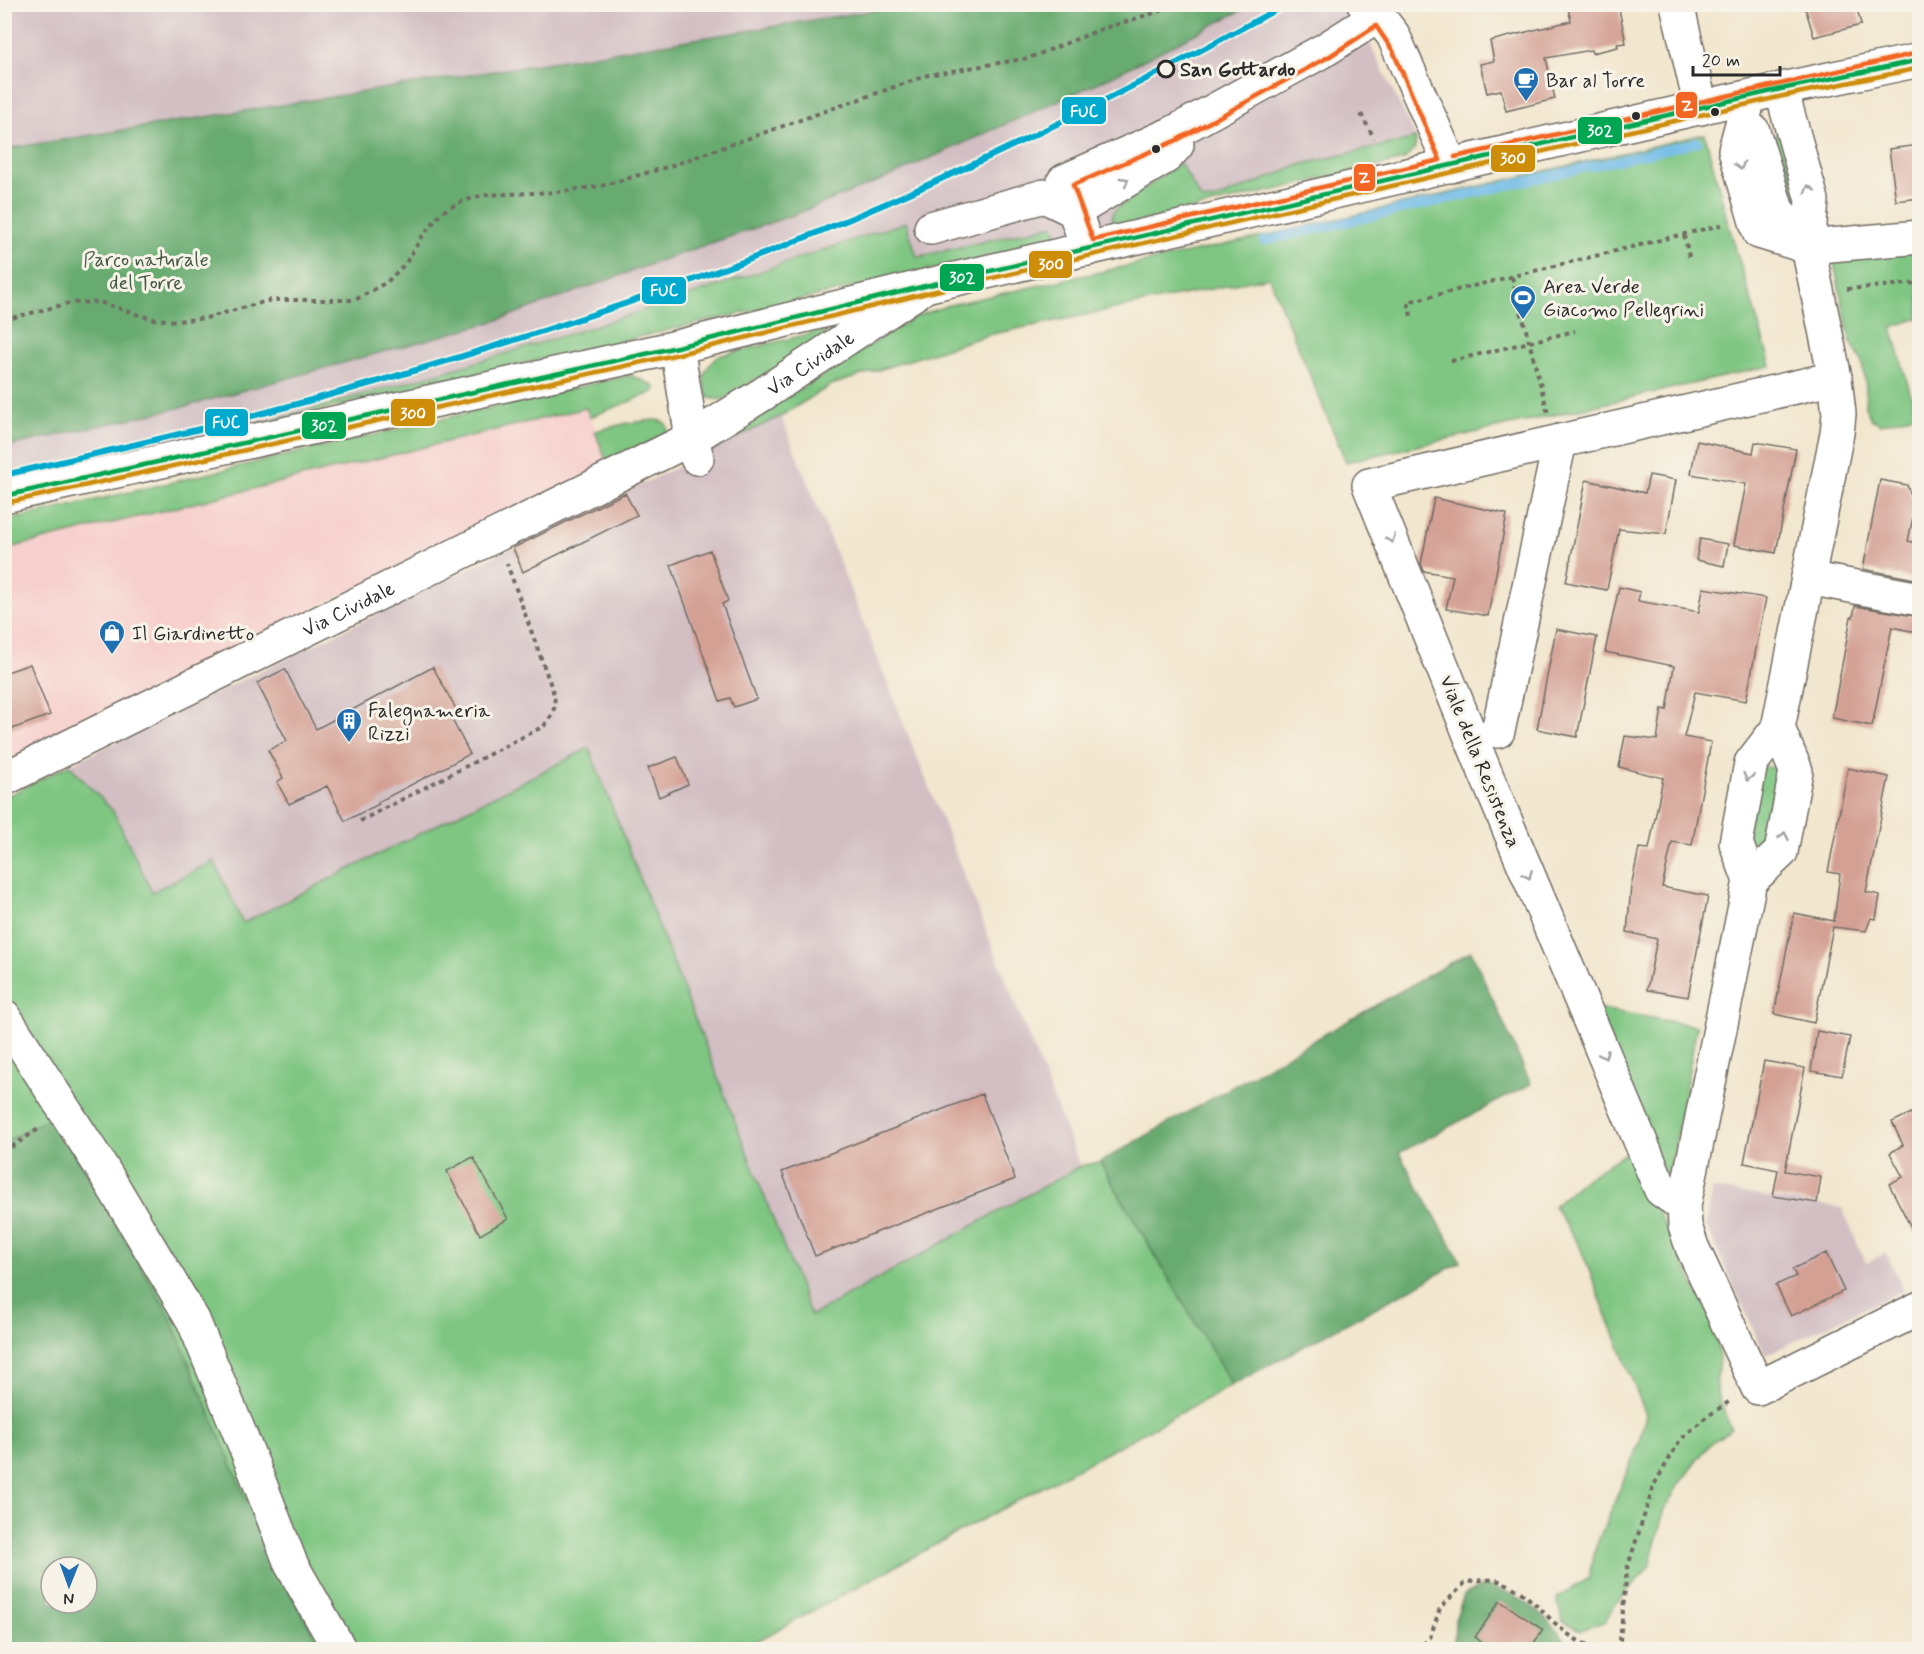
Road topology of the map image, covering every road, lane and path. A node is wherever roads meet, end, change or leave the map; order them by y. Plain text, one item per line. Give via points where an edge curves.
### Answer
1 (1183, 4) edge
2 (1677, 4) edge
3 (1371, 10) edge
4 (1920, 60) edge
5 (1781, 89) junction
6 (1744, 104) junction
7 (1701, 108) junction
8 (1362, 114) dead end
9 (1374, 138) dead end
10 (1451, 166) junction
11 (1075, 211) junction
12 (1754, 217) junction
13 (931, 228) dead end
14 (1684, 234) junction
15 (1920, 237) edge
16 (1808, 247) junction
17 (1088, 249) junction
18 (1690, 261) dead end
19 (1512, 277) junction
20 (1920, 283) edge
21 (925, 286) junction
22 (1817, 291) junction
23 (1411, 316) dead end
24 (4, 321) edge
25 (1575, 332) dead end
26 (1529, 343) junction
27 (677, 347) junction
28 (1451, 361) dead end
29 (1835, 378) junction
30 (1560, 441) junction
31 (694, 448) junction
32 (4, 496) edge
33 (496, 535) junction
34 (1808, 578) junction
35 (1920, 598) edge
36 (1778, 728) junction
37 (1498, 731) dead end
38 (4, 779) edge
39 (360, 821) dead end
40 (1750, 881) junction
41 (4, 1016) edge
42 (64, 1110) junction
43 (4, 1152) edge
44 (1684, 1206) junction
45 (1920, 1308) edge
46 (1723, 1405) dead end
47 (340, 1650) edge
48 (1416, 1650) edge
49 (1607, 1650) edge
50 (1618, 1650) edge

1 - 24 path via 1102,29 1029,58 928,75 667,167 601,186 483,195 460,202 442,212 387,282 355,300 271,300 206,318 177,321 152,319 99,302 70,303
2 - 7 street
3 - 10 street via 1396,41
11 -> 3 street via 1064,180 1200,119 1326,49
4 - 5 street, Via Cividale
5 - 6 street, Via Cividale
16 -> 5 street via 1812,200
6 - 7 street, Via Cividale
6 -> 12 street via 1736,150
6 - 16 street via 1778,210
7 - 10 street, Via Cividale
8 - 9 path
10 - 17 street, Via Cividale
11 - 13 street via 1044,196
11 - 17 street
12 - 14 path
12 - 16 street via 1759,232
14 - 18 path
14 - 19 path
15 - 16 street
16 - 22 street
17 - 21 street, Via Cividale
19 - 23 path via 1408,302
19 - 26 path
20 - 22 path
21 - 27 street, Via Cividale
21 - 31 street, Via Cividale via 763,394
22 - 29 street
25 - 26 path
26 - 28 path
26 - 30 path
27 - 31 street
27 - 32 street, Via Cividale
29 - 30 street, Viale della Resistenza
29 - 34 street via 1837,433
30 - 37 street, Viale della Resistenza
30 -> 44 street, Viale della Resistenza via 1369,485 1661,1190
31 - 33 street, Via Cividale
33 - 38 street, Via Cividale
33 - 39 path via 551,684 555,705 552,715 544,726
34 - 35 street
34 - 36 street
36 -> 40 street via 1751,763 1736,843
40 -> 36 street via 1781,852 1796,771
40 - 44 street
41 - 42 street
42 - 43 path
42 - 47 street via 193,1320 291,1564
44 - 45 street via 1687,1236 1758,1388
46 - 50 path via 1680,1440 1654,1485 1627,1569
48 - 49 path via 1430,1638 1440,1608 1466,1582 1497,1580 1525,1594 1560,1629 1591,1647

